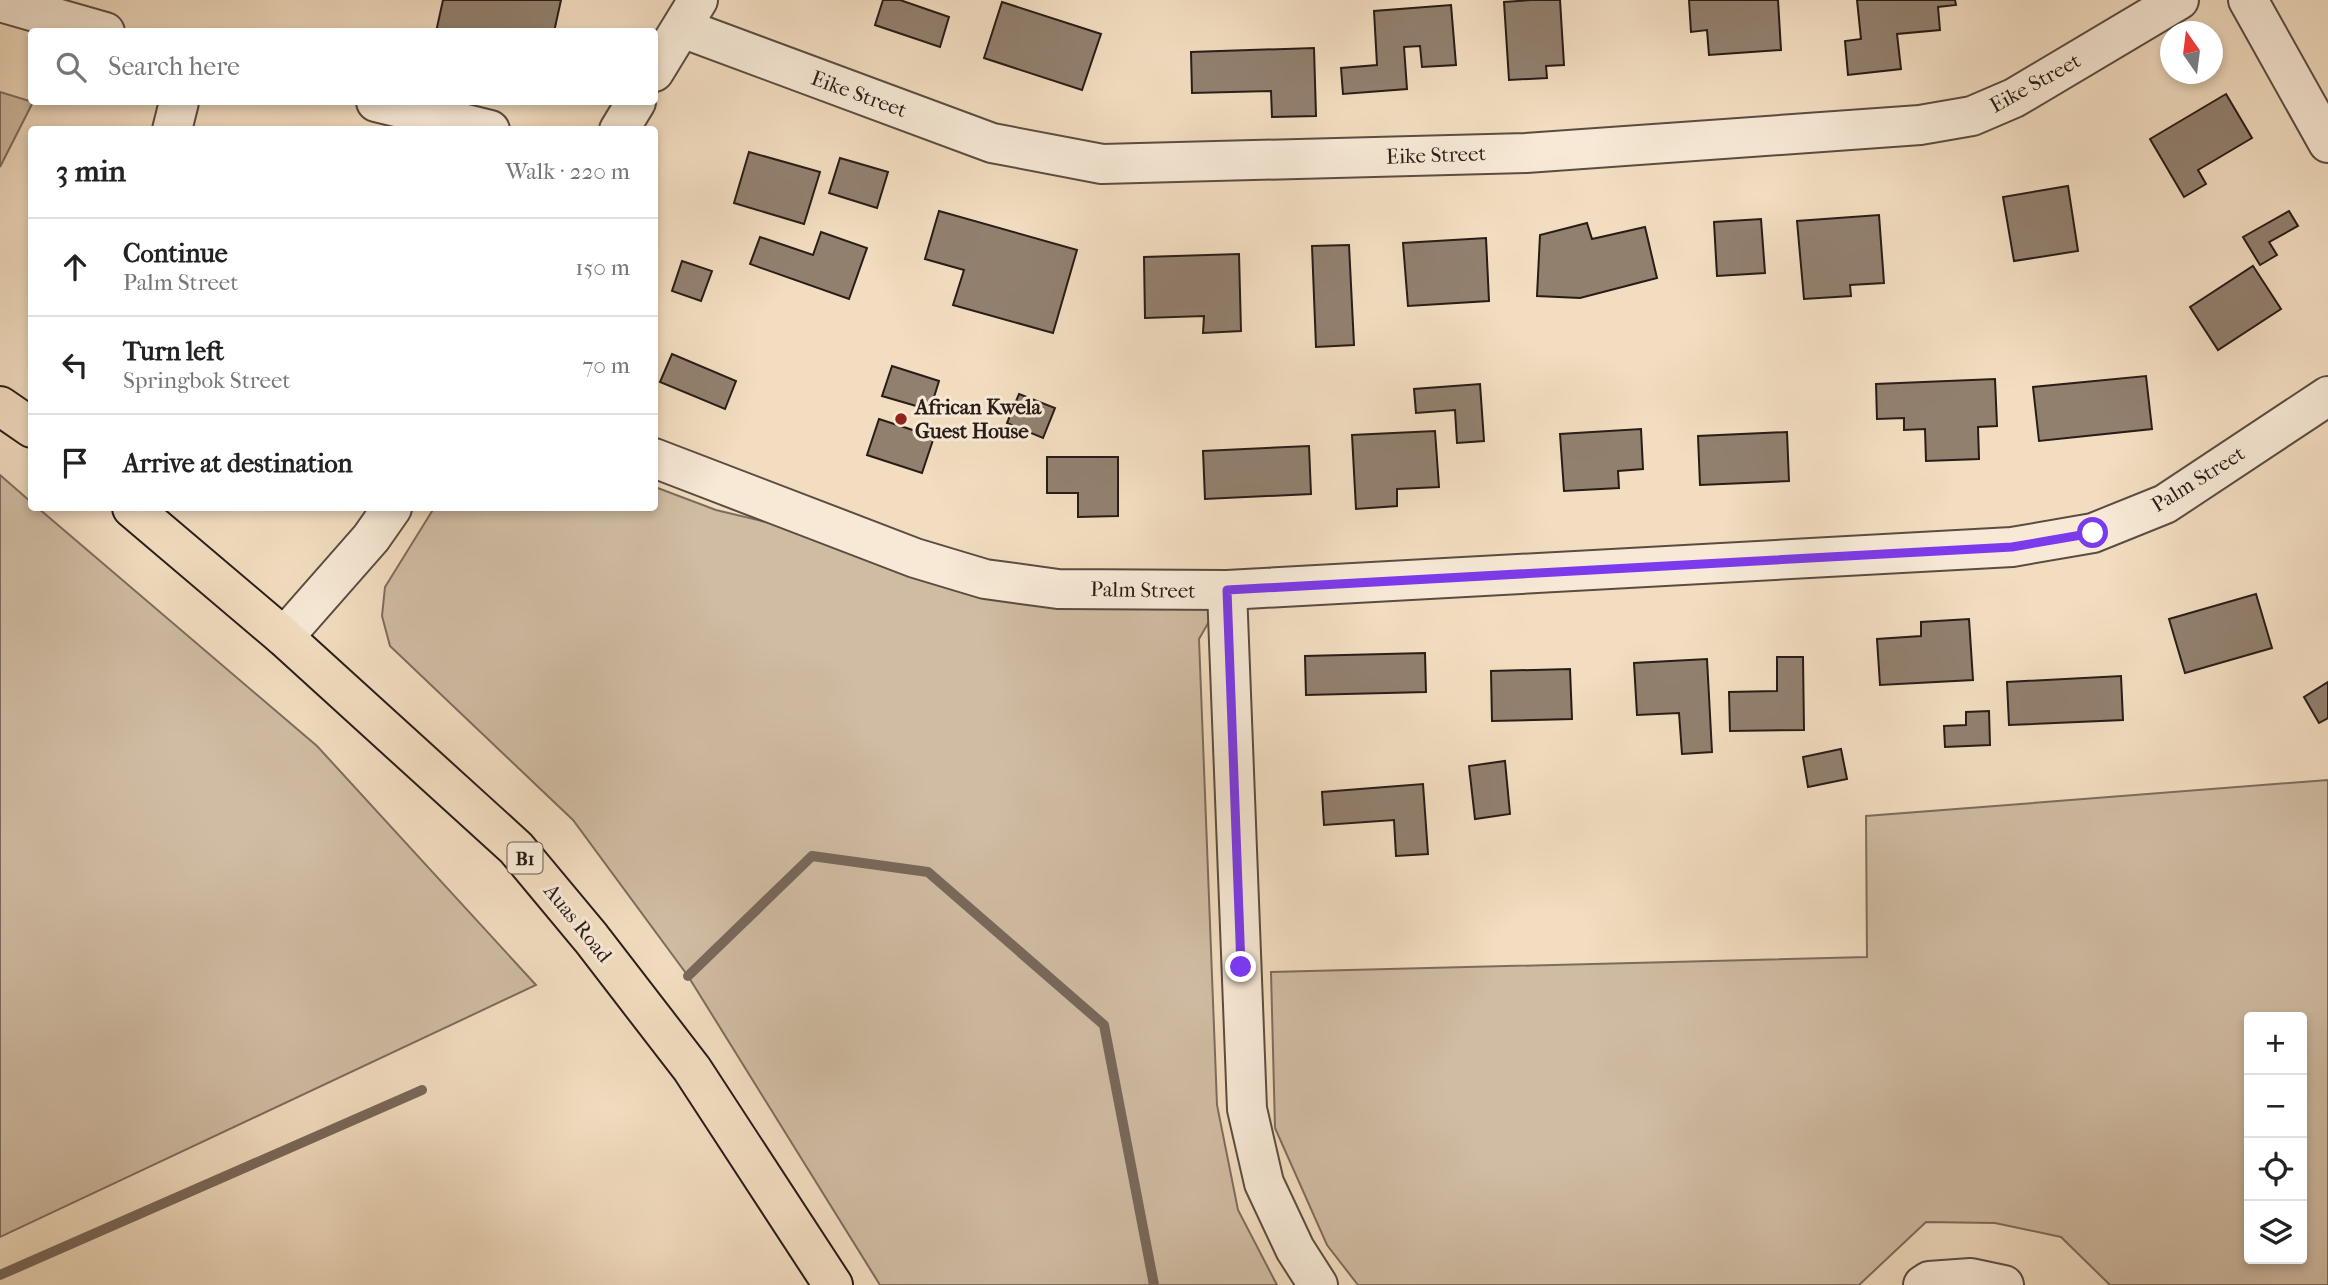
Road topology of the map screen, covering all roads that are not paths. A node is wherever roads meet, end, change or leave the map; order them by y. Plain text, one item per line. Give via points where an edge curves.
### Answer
1 (2179, 0) edge
2 (2248, 0) edge
3 (0, 2) edge
4 (690, 14) edge
5 (91, 28) edge
6 (658, 66) edge
7 (178, 105) edge
8 (388, 105) edge
9 (634, 105) edge
10 (173, 126) edge
11 (474, 126) edge
12 (621, 126) edge
13 (2328, 143) edge
14 (2328, 396) edge
15 (0, 406) edge
16 (28, 425) edge
17 (658, 460) edge
18 (136, 511) edge
19 (390, 511) edge
20 (1227, 590) junction
21 (284, 637) junction
22 (1988, 1281) edge
23 (833, 1285) edge
24 (1318, 1285) edge
25 (1923, 1285) edge

1 - 4 street, Eike Street via 2014,97 1972,116 1920,125 1526,153 1102,164 992,143
2 - 13 street
3 - 5 street
4 - 6 street
7 - 10 street
8 - 11 street
9 - 12 street
14 - 20 street, Palm Street via 2165,504 2093,533 2012,547
15 - 16 main road
17 - 20 street, Palm Street via 915,558 985,579 1058,589
18 - 21 main road, Auas Road / B1
19 - 21 street
20 - 24 street via 1247,1109 1265,1183 1295,1249
21 - 23 main road, Auas Road / B1 via 516,848 692,1069
22 - 25 street via 1929,1281

